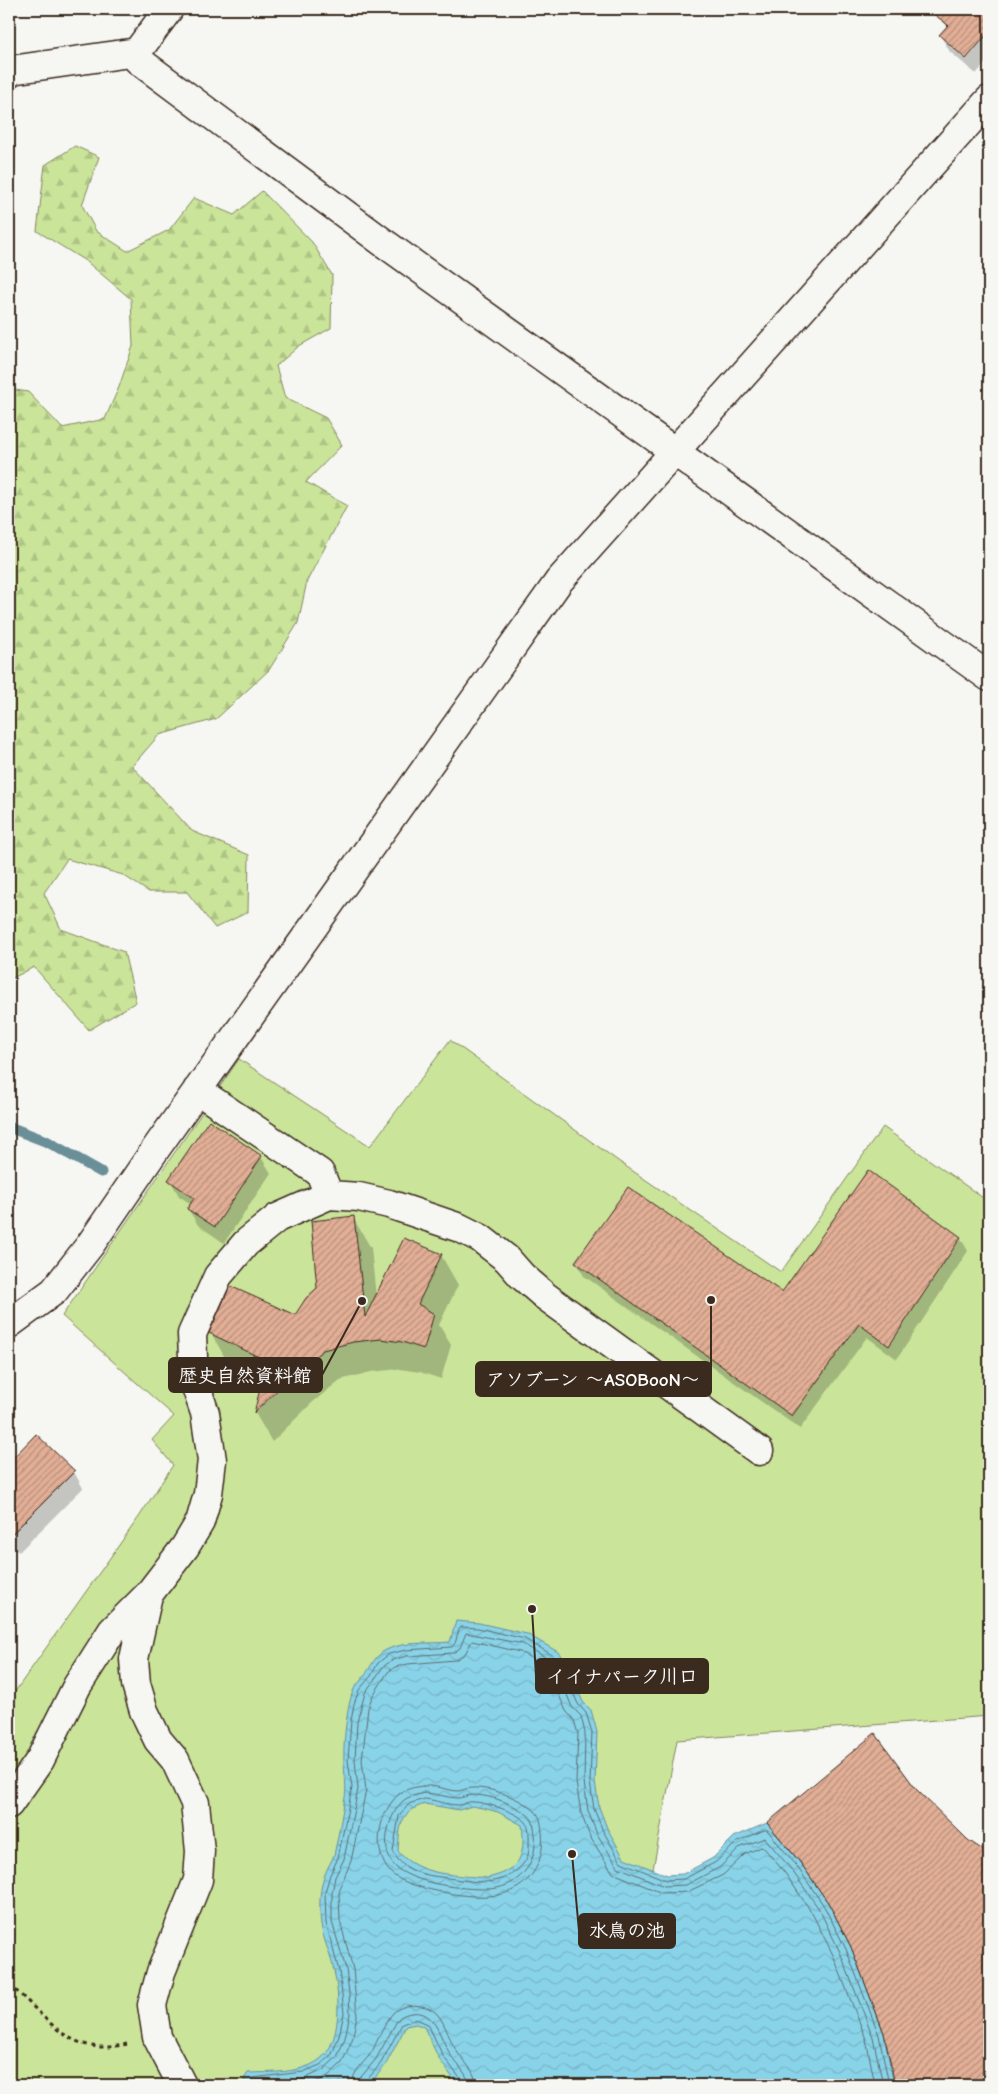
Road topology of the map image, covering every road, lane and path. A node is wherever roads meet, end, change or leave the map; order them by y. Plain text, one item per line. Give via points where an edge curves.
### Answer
1 (169, 9) edge
2 (137, 52) junction
3 (9, 73) edge
4 (989, 100) edge
5 (676, 452) junction
6 (989, 677) edge
7 (197, 1090) junction
8 (329, 1195) junction
9 (9, 1324) edge
10 (759, 1451) dead end
11 (148, 1594) junction
12 (9, 1804) edge
13 (9, 1985) edge
14 (157, 2037) junction
15 (182, 2085) edge

1 - 2 street
2 - 3 street via 11,70
2 - 5 street via 138,60 368,231
4 - 5 street
5 - 6 street
5 - 7 street via 559,581
7 - 8 street via 320,1173
7 - 9 street via 90,1245 54,1291
8 - 10 street via 389,1204 480,1238 545,1296
8 - 11 street via 278,1218 246,1243 218,1276 192,1334 194,1381 205,1413 212,1460 208,1494 200,1522
11 - 12 street via 112,1631 77,1686 40,1760
11 - 14 street via 134,1659 136,1684 158,1740 174,1760 195,1803 200,1851 198,1880 161,1972 152,2006
13 - 14 path via 50,2025 76,2041 104,2047
14 - 15 street

